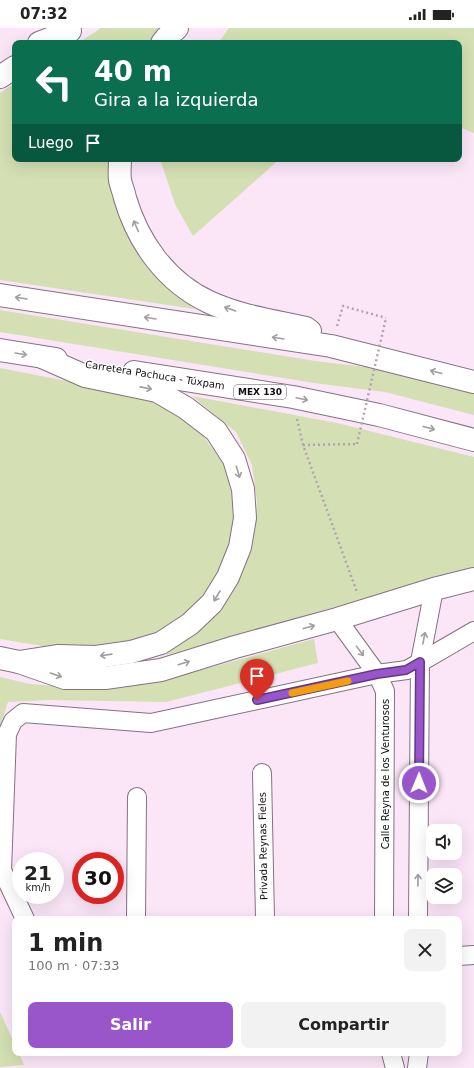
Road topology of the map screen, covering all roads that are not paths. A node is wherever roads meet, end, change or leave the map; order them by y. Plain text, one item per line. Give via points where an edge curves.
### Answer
1 (177, 28) edge
2 (72, 29) edge
3 (46, 40) edge
4 (56, 40) edge
5 (164, 40) edge
6 (12, 53) edge
7 (0, 58) edge
8 (12, 69) edge
9 (0, 77) edge
10 (120, 162) edge
11 (0, 295) edge
12 (331, 346) junction
13 (0, 350) edge
14 (42, 357) junction
15 (474, 382) edge
16 (474, 440) edge
17 (474, 579) edge
18 (434, 589) junction
19 (337, 619) junction
20 (474, 631) edge
21 (9, 660) edge
22 (420, 662) junction
23 (377, 674) junction
24 (262, 773) dead end
25 (136, 797) dead end
26 (1, 868) edge
27 (25, 916) edge
28 (136, 916) edge
29 (265, 916) edge
30 (384, 916) edge
31 (418, 916) edge
32 (474, 955) edge
33 (462, 956) edge
34 (392, 1056) edge
35 (419, 1056) edge
36 (395, 1068) edge
37 (417, 1068) edge

1 - 5 main road
2 - 3 main road
2 - 4 main road
6 - 7 main road
8 - 9 main road
12 -> 10 main road via 306,328 237,312 209,302 186,289 167,273 140,235 129,211 120,180
12 -> 11 main road
15 -> 12 main road
13 -> 14 main road, Carretera Pachuca - Túxpam / MEX 130
14 -> 16 main road, Carretera Pachuca - Túxpam / MEX 130 via 293,397 379,415
14 -> 21 main road via 85,376 157,390 216,430 234,459 243,489 245,518 240,547 228,577 212,603 190,624 161,643 131,652 96,657 57,656
17 - 18 main road
18 - 19 main road
22 -> 18 street
21 -> 19 main road via 65,678 105,678 161,670
19 -> 23 street, Calle Reyna de los Venturosos
20 - 22 street
22 - 23 street via 406,670
31 -> 22 street
23 - 26 street via 151,723 23,713 13,720 7,734
23 - 30 street, Calle Reyna de los Venturosos via 385,691
24 - 29 street, Privada Reynas Fieles
25 - 28 street
26 - 27 street
32 - 33 street
34 - 36 street
35 - 37 street

